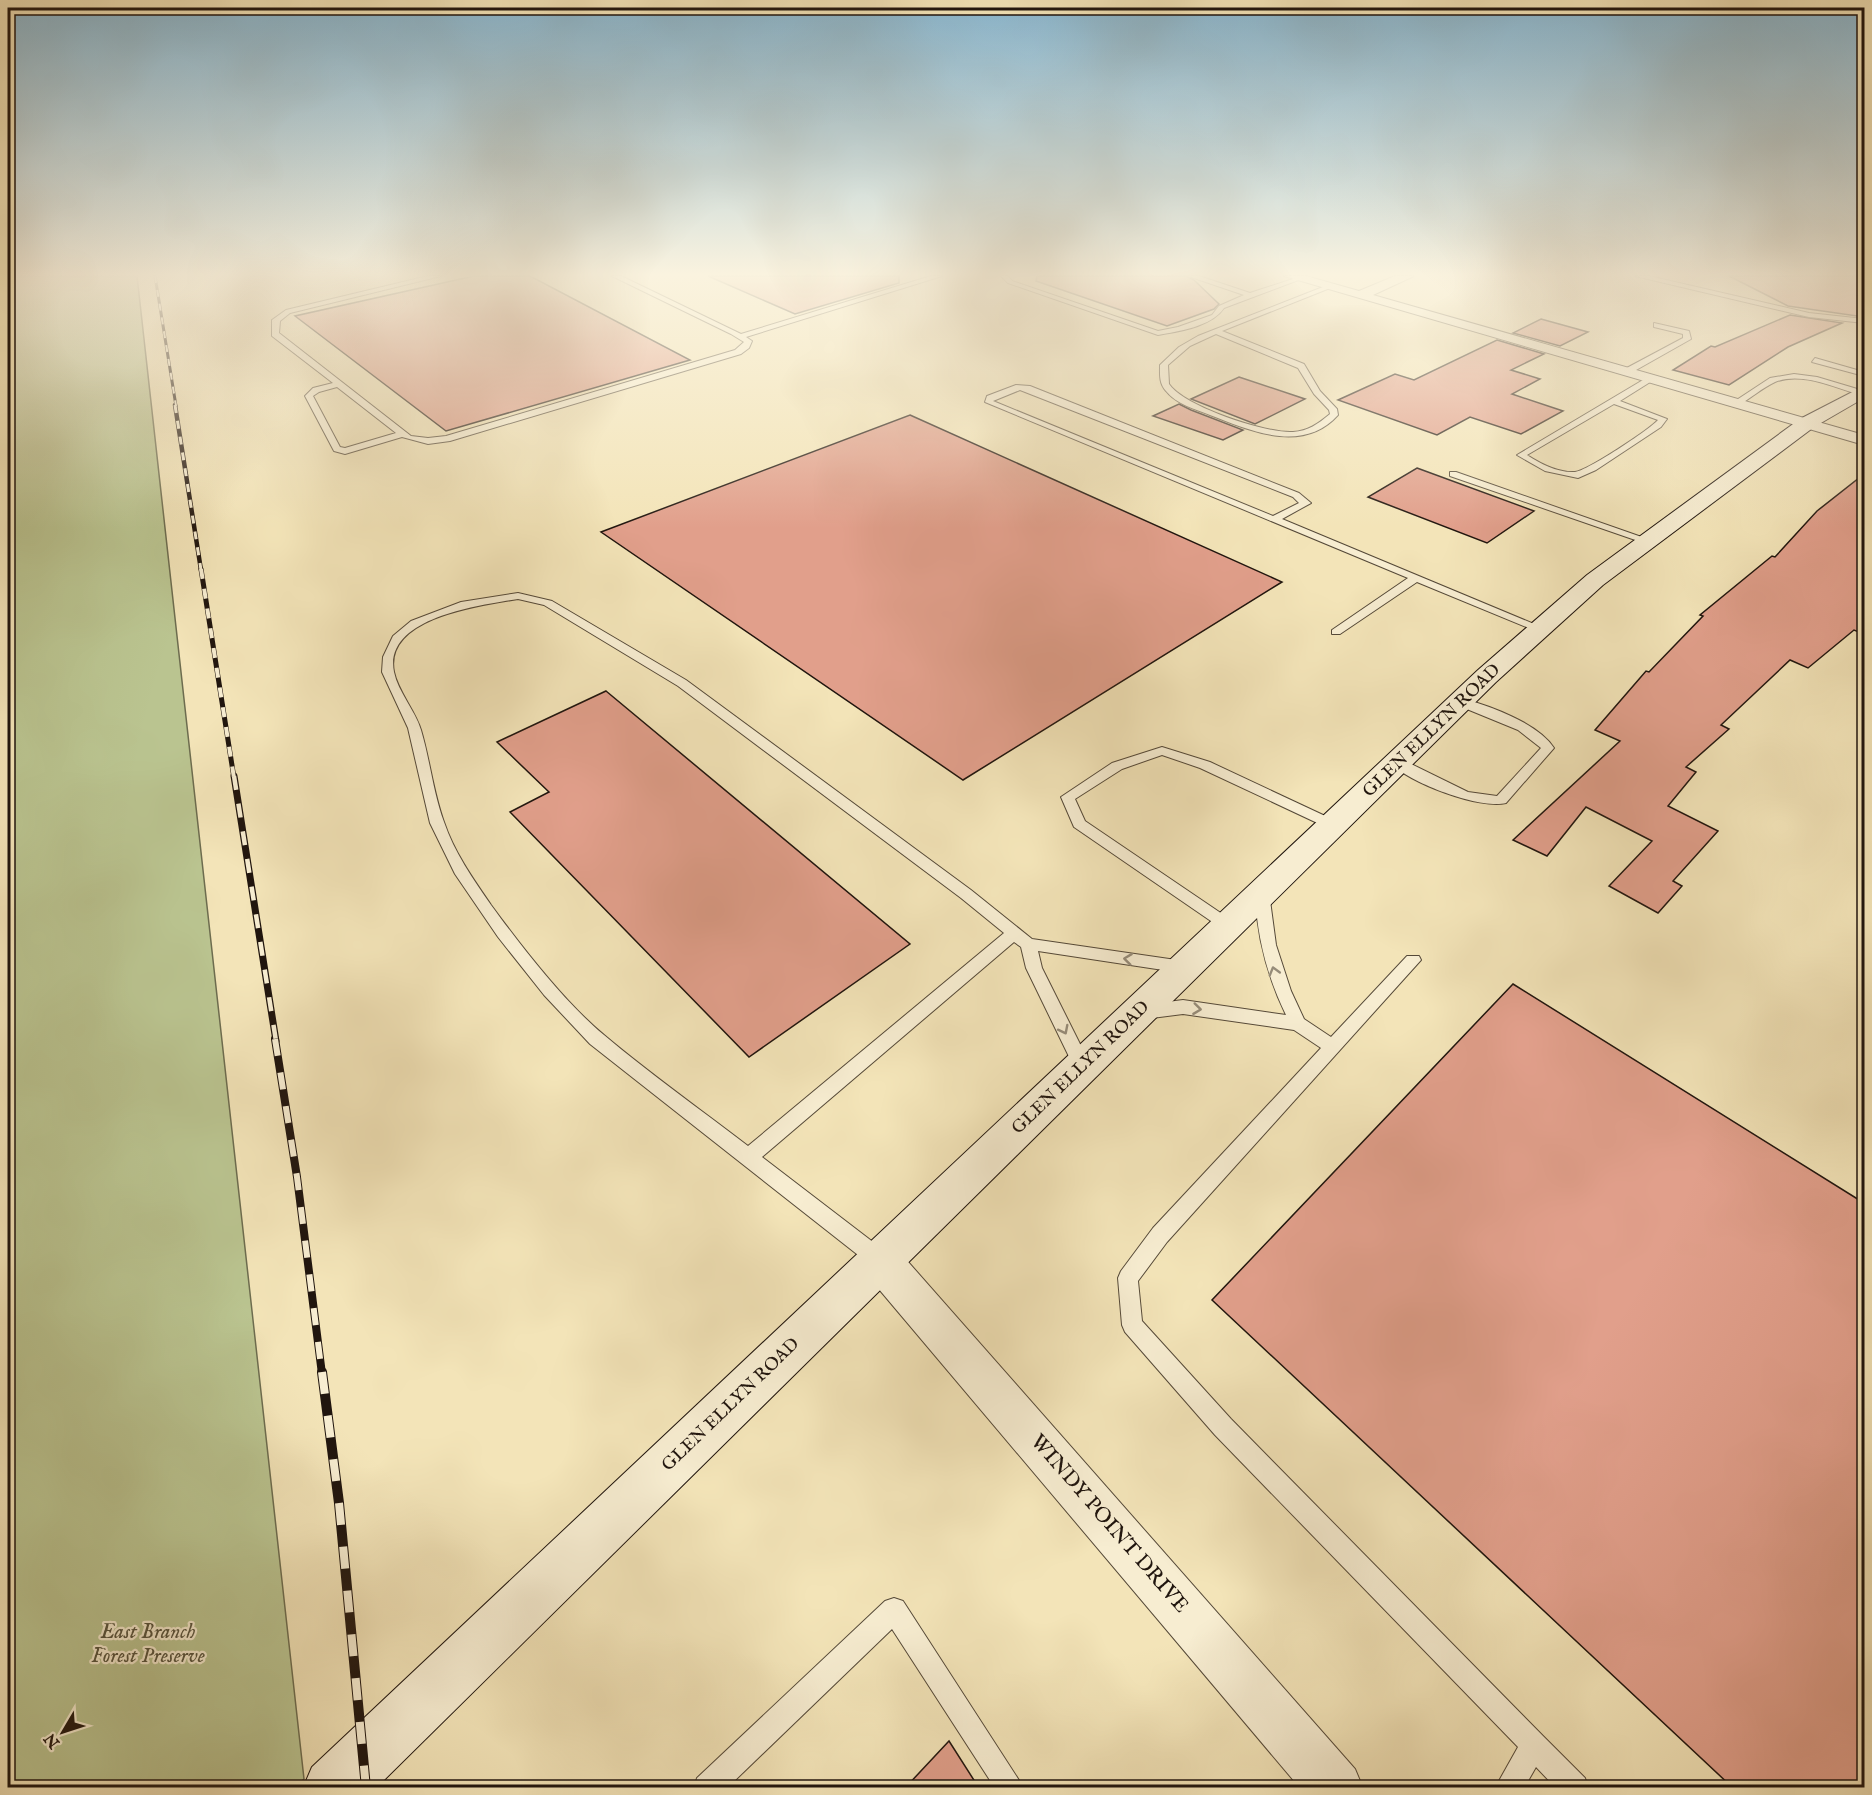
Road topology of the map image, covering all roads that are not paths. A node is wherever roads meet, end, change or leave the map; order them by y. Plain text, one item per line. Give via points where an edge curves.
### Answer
1 (307, 360) edge
2 (712, 360) edge
3 (1169, 360) edge
4 (1286, 360) edge
5 (1583, 360) edge
6 (1649, 360) edge
7 (1815, 360) dead end
8 (1626, 372) junction
9 (1864, 374) edge
10 (1651, 379) junction
11 (338, 384) junction
12 (1863, 392) edge
13 (1613, 401) junction
14 (1736, 403) junction
15 (1807, 423) junction
16 (403, 434) junction
17 (1864, 440) edge
18 (1453, 474) dead end
19 (1274, 519) junction
20 (1648, 541) junction
21 (1416, 578) junction
22 (1540, 629) junction
23 (1336, 632) dead end
24 (1461, 702) junction
25 (1398, 763) junction
26 (1333, 825) junction
27 (1262, 893) junction
28 (1229, 926) junction
29 (1014, 933) junction
30 (1028, 944) junction
31 (1413, 960) dead end
32 (1186, 967) junction
33 (1138, 1013) junction
34 (1298, 1024) junction
35 (1333, 1047) junction
36 (1082, 1066) junction
37 (747, 1158) junction
38 (881, 1261) junction
39 (1534, 1745) junction
40 (333, 1788) edge
41 (706, 1788) edge
42 (1011, 1788) edge
43 (1336, 1788) edge
44 (1508, 1788) edge
45 (1575, 1788) edge

1 - 11 lane
2 - 16 lane via 447,439 428,441
3 - 4 lane via 1164,365 1165,383 1174,395 1197,407 1271,434 1306,432 1327,423 1334,416 1333,408 1317,392 1301,366
5 - 8 street
6 - 8 lane
7 - 9 lane
8 - 10 street
10 - 13 lane
10 - 14 street
11 - 16 lane
11 - 16 lane via 309,396 337,449 345,451
12 - 14 lane via 1797,376 1784,377
12 - 15 street, GLEN ELLYN ROAD
13 - 13 lane via 1552,437 1521,455 1564,474 1581,475 1663,419
14 - 15 street
15 - 17 street
15 - 20 street, GLEN ELLYN ROAD
18 - 20 lane
19 - 19 lane via 989,402 990,398 1027,387 1296,495 1306,503
19 - 21 lane
20 - 22 street, GLEN ELLYN ROAD via 1595,580
21 - 22 lane
21 - 23 lane
22 - 24 street, GLEN ELLYN ROAD
24 - 25 street, GLEN ELLYN ROAD
24 - 25 lane via 1534,733 1545,740 1548,748 1501,800 1490,803
25 - 26 street, GLEN ELLYN ROAD
26 - 27 street, GLEN ELLYN ROAD
26 - 28 lane via 1205,765 1162,751 1118,766 1068,797 1079,824
27 - 28 street, GLEN ELLYN ROAD
34 -> 27 lane via 1277,982 1264,933
28 - 32 street, GLEN ELLYN ROAD
29 - 30 lane
29 - 37 lane
29 - 37 lane via 682,683 548,603 518,596 500,597 445,609 415,623 397,638 388,672 414,728 437,823 462,874 549,990 596,1039
32 -> 30 lane
30 -> 36 lane via 1034,968
31 - 35 lane
32 - 33 street, GLEN ELLYN ROAD
33 -> 34 lane via 1183,1007
33 - 36 street, GLEN ELLYN ROAD
34 - 35 lane
35 - 39 lane via 1160,1235 1128,1278 1132,1325 1223,1427
36 - 38 street, GLEN ELLYN ROAD
37 - 38 lane
38 - 40 street, GLEN ELLYN ROAD
38 - 43 street, WINDY POINT DRIVE
39 - 44 lane
39 - 45 lane
41 - 42 lane via 894,1610

